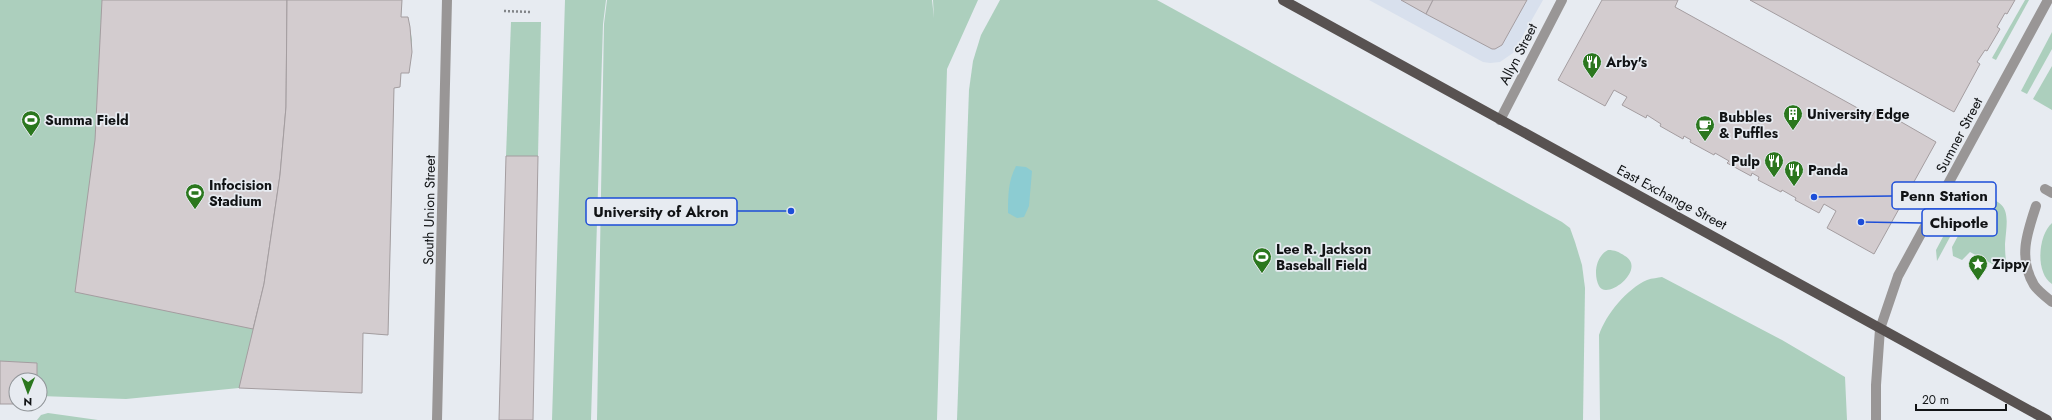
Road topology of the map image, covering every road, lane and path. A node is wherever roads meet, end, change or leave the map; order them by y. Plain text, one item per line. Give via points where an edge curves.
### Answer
1 (447, 0) edge
2 (1283, 0) edge
3 (1562, 0) edge
4 (2048, 0) edge
5 (504, 11) dead end
6 (530, 12) dead end
7 (1500, 120) junction
8 (2036, 206) dead end
9 (2052, 302) edge
10 (1880, 329) junction
11 (437, 420) edge
12 (1876, 420) edge
13 (2047, 420) edge

1 - 11 street, South Union Street
2 - 7 main road, East Exchange Street
3 - 7 street, Allyn Street
4 - 10 street, Sumner Street via 1898,276
5 - 6 path
7 - 10 main road, East Exchange Street
8 - 9 street via 2025,238 2024,263 2034,285
10 - 12 street, Sumner Street
10 - 13 main road, East Exchange Street

